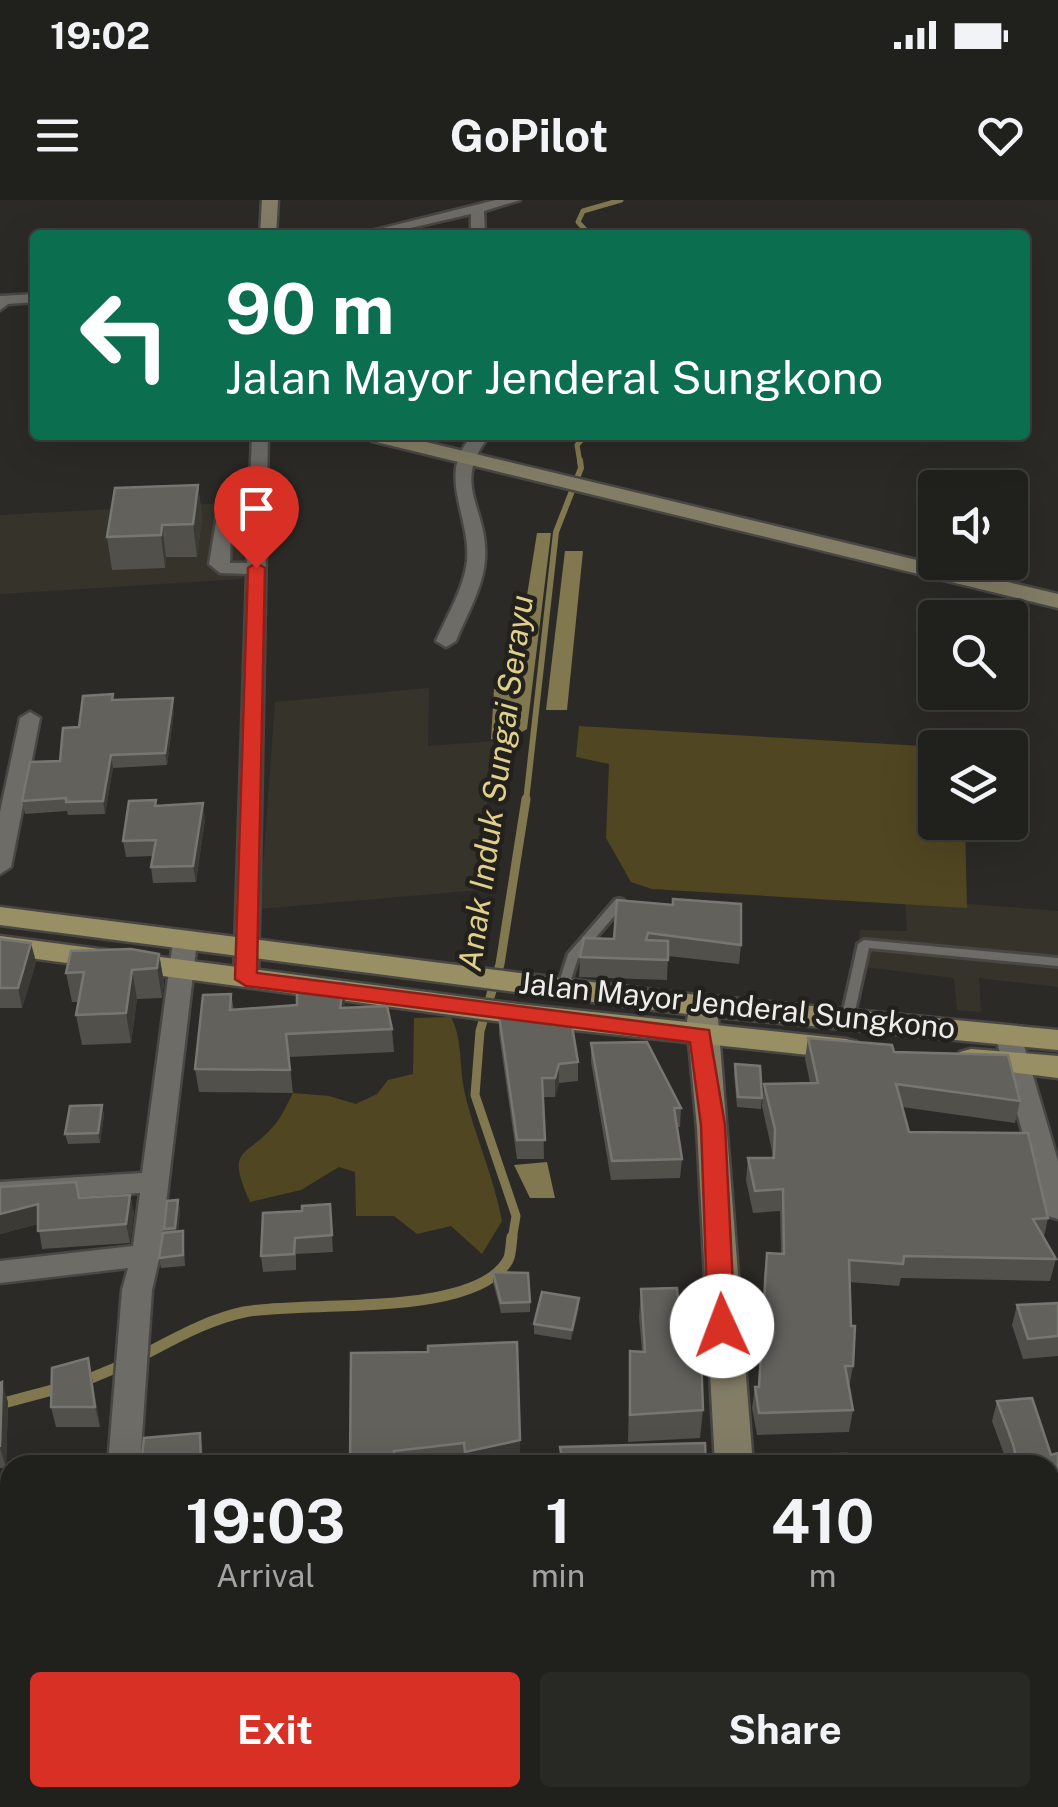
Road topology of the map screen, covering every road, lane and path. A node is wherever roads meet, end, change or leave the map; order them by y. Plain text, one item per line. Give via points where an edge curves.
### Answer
1 (270, 200) edge
2 (512, 200) edge
3 (477, 209) junction
4 (268, 230) edge
5 (384, 230) edge
6 (478, 230) edge
7 (30, 298) edge
8 (1, 299) edge
9 (260, 440) edge
10 (394, 440) edge
11 (478, 440) edge
12 (464, 456) junction
13 (257, 516) junction
14 (256, 568) junction
15 (1058, 601) edge
16 (446, 641) dead end
17 (30, 718) dead end
18 (0, 867) edge
19 (619, 903) edge
20 (0, 916) edge
21 (0, 945) edge
22 (183, 956) junction
23 (1058, 962) edge
24 (248, 964) junction
25 (563, 990) junction
26 (847, 1020) junction
27 (701, 1021) junction
28 (1058, 1040) edge
29 (1011, 1049) junction
30 (1058, 1067) edge
31 (155, 1182) junction
32 (0, 1192) edge
33 (1058, 1210) edge
34 (146, 1256) junction
35 (0, 1272) edge
36 (125, 1455) edge
37 (733, 1455) edge

1 - 4 street
2 - 3 street
3 - 5 street
3 - 6 street
7 - 8 street
9 - 13 street
10 - 12 street
11 - 12 street
12 - 15 street
12 - 16 street via 460,465 476,560
13 - 14 street
13 - 14 street via 223,520 218,564
14 - 24 street
17 - 18 street
19 - 25 lane via 572,958
20 - 22 main road, Jalan Mayor Jenderal Sungkono
21 - 22 main road, Jalan Mayor Jenderal Sungkono
22 - 24 main road, Jalan Mayor Jenderal Sungkono
22 - 31 street
23 - 26 lane via 864,944
24 - 25 main road, Jalan Mayor Jenderal Sungkono via 457,974
24 - 27 main road, Jalan Mayor Jenderal Sungkono via 518,1014
25 - 27 main road, Jalan Mayor Jenderal Sungkono
26 - 27 main road, Jalan Mayor Jenderal Sungkono
26 - 29 main road, Jalan Mayor Jenderal Sungkono
27 - 29 main road, Jalan Mayor Jenderal Sungkono
27 - 37 street
28 - 29 main road, Jalan Mayor Jenderal Sungkono
29 - 30 main road, Jalan Mayor Jenderal Sungkono
29 - 33 street
31 - 32 street
31 - 34 street
34 - 35 street
34 - 36 street via 137,1290

